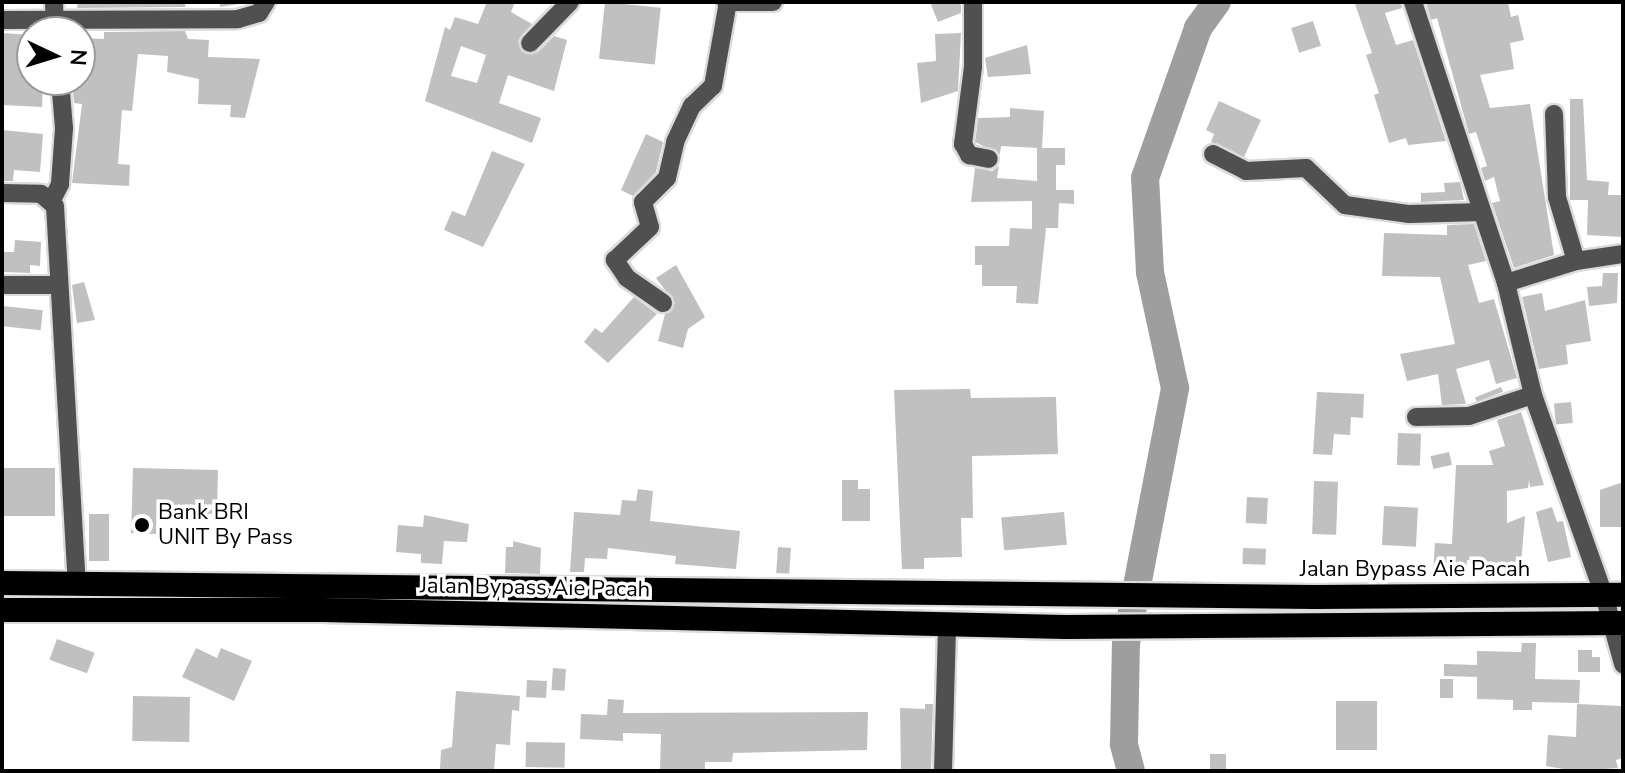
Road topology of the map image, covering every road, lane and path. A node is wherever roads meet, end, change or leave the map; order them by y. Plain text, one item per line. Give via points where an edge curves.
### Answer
1 (266, 2) edge
2 (570, 2) edge
3 (727, 2) edge
4 (773, 2) edge
5 (973, 2) edge
6 (1413, 2) edge
7 (96, 18) edge
8 (530, 43) dead end
9 (61, 96) edge
10 (1554, 114) dead end
11 (1213, 154) dead end
12 (989, 159) dead end
13 (2, 193) edge
14 (52, 200) junction
15 (1482, 212) junction
16 (1623, 254) edge
17 (1576, 261) junction
18 (1506, 283) junction
19 (2, 285) edge
20 (56, 285) junction
21 (663, 303) dead end
22 (1533, 395) junction
23 (1416, 417) dead end
24 (2, 583) edge
25 (77, 584) junction
26 (1614, 595) edge
27 (2, 610) edge
28 (947, 624) junction
29 (1618, 624) edge
30 (1623, 664) edge
31 (943, 771) edge

1 - 7 street via 259,13 238,19
2 - 8 street
3 - 4 street
3 - 21 street via 713,86 692,106 675,142 667,178 643,202 650,227 615,260 627,278
5 - 12 street via 973,67 962,135 969,155
6 - 15 street
9 - 14 street via 60,184
10 - 17 street via 1557,197
11 - 15 street via 1246,171 1306,168 1345,205 1409,214
13 - 14 street via 41,194
14 - 20 street
15 - 18 street
16 - 17 street
17 - 18 street
18 - 22 street
19 - 20 street
20 - 25 street
22 - 23 street via 1469,416
22 - 26 street
24 - 25 highway, Jalan Bypass Aie Pacah
25 - 26 highway, Jalan Bypass Aie Pacah
26 - 29 street
27 - 28 highway, Jalan Bypass Aie Pacah via 322,610
28 - 29 highway, Jalan Bypass Aie Pacah
28 - 31 street
29 - 30 street

